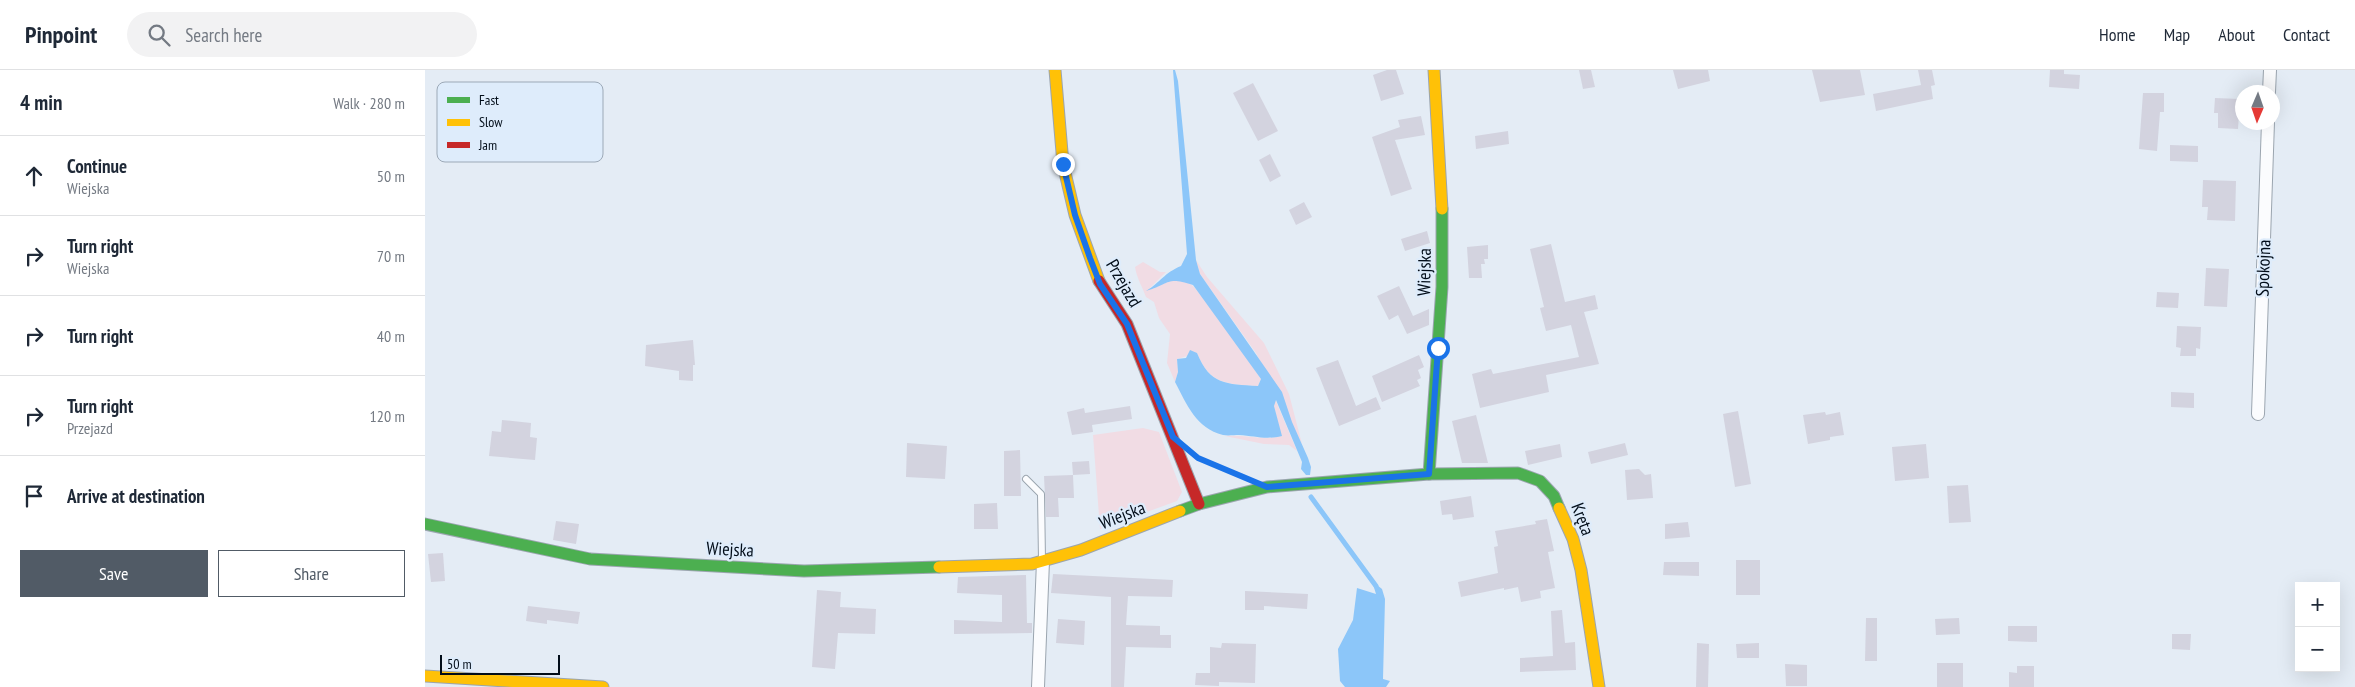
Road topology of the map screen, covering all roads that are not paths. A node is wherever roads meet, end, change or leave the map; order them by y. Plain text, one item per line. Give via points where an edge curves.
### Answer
1 (1055, 70) edge
2 (1434, 70) edge
3 (2270, 70) edge
4 (2269, 85) edge
5 (2268, 130) edge
6 (2258, 414) dead end
7 (1429, 474) junction
8 (1026, 479) dead end
9 (1199, 504) junction
10 (425, 524) edge
11 (1043, 561) junction
12 (425, 676) edge
13 (603, 687) edge
14 (1038, 687) edge
15 (1599, 687) edge

1 - 9 street, Przejazd via 1063,164 1075,215 1100,284 1127,324
2 - 7 street, Wiejska via 1442,215 1442,287
3 - 4 street
5 - 6 street, Spokojna
7 - 9 street, Wiejska via 1267,487
7 - 15 street, Kręta via 1518,473 1540,481 1554,496 1573,540 1581,570
8 - 11 lane via 1041,494
9 - 11 street, Wiejska via 1081,550
10 - 11 street, Wiejska via 599,559 804,571 1032,564
11 - 14 street
12 - 13 street

